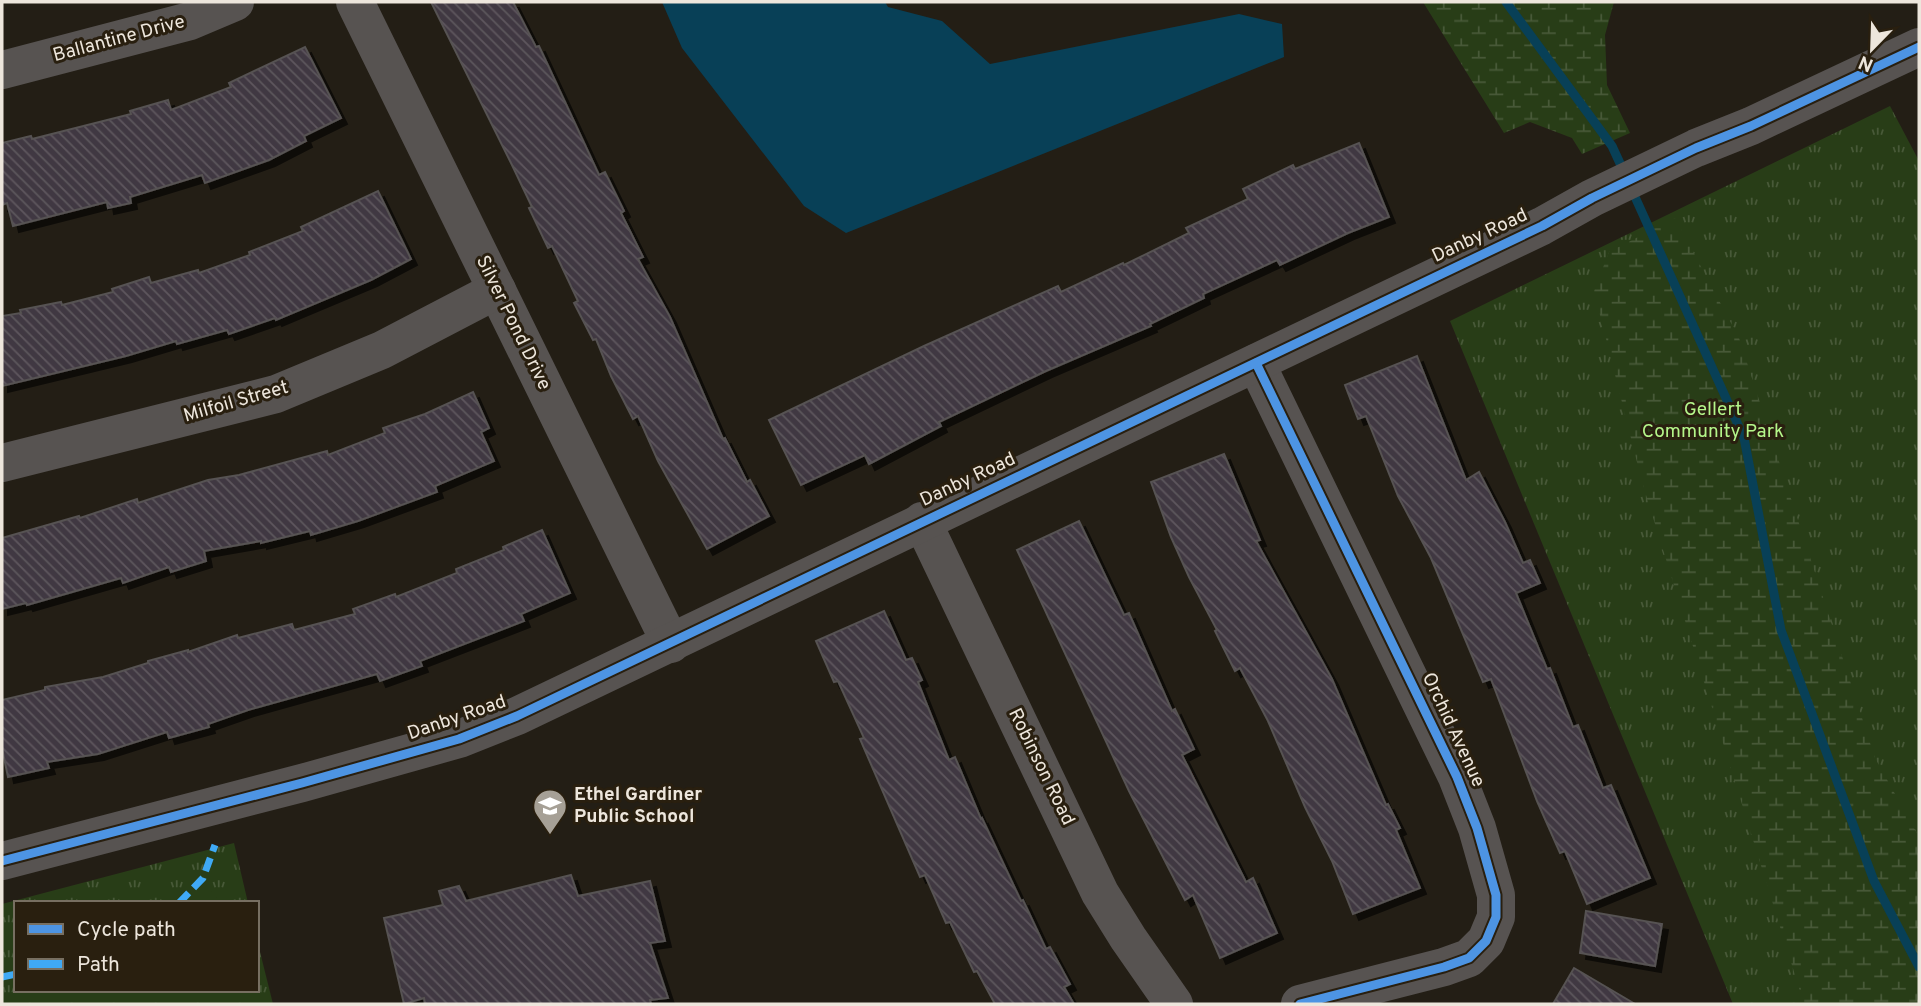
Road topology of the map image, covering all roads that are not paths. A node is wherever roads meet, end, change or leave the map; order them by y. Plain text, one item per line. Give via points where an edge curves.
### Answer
1 (234, 2) edge
2 (355, 2) edge
3 (1919, 47) edge
4 (2, 70) edge
5 (497, 290) junction
6 (1256, 363) junction
7 (2, 463) edge
8 (922, 521) junction
9 (671, 644) junction
10 (2, 861) edge
11 (1174, 1004) edge
12 (1300, 1004) edge

1 - 4 street, Ballantine Drive via 190,21
2 - 5 street, Silver Pond Drive
3 - 6 street, Danby Road via 1696,148
5 - 7 street, Milfoil Street via 382,350 276,394
5 - 9 street, Silver Pond Drive
6 - 8 street, Danby Road
6 - 12 street, Orchid Avenue via 1457,777 1496,895 1496,917 1486,942 1469,958
8 - 9 street, Danby Road
8 - 11 street, Robinson Road via 1100,893
9 - 10 street, Danby Road via 459,739

